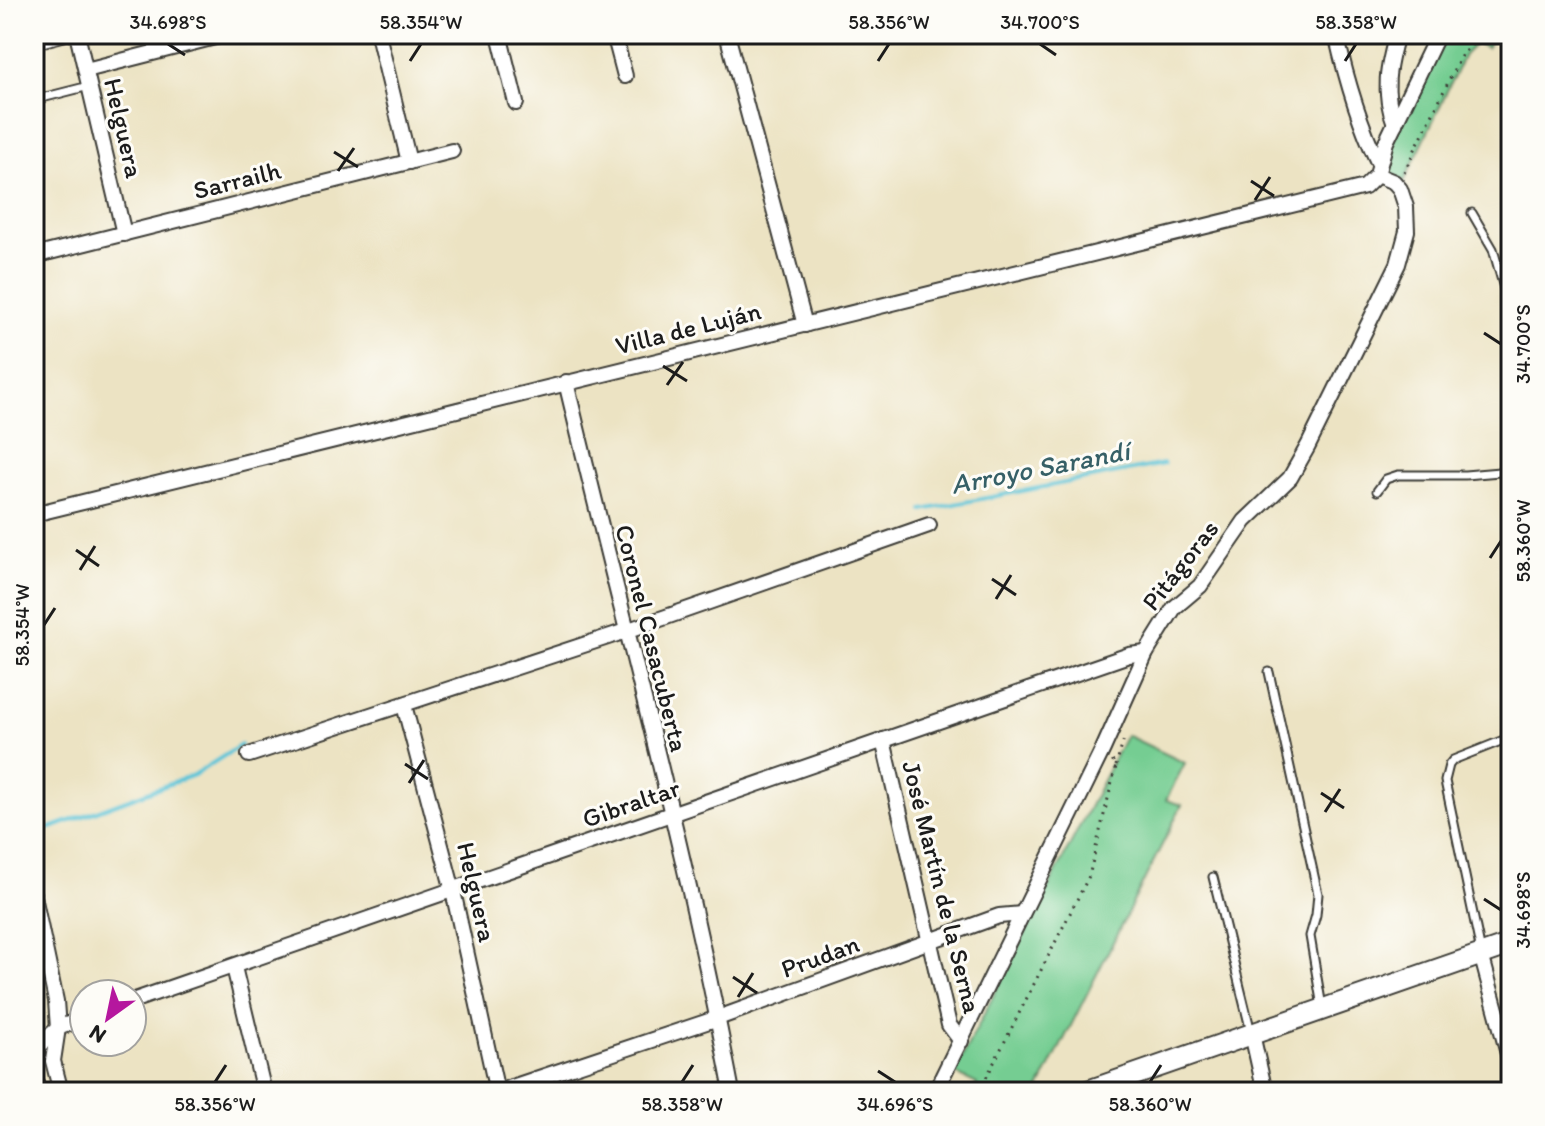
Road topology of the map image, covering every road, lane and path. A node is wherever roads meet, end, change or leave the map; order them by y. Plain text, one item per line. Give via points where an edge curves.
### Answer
1 (77, 34) edge
2 (227, 34) edge
3 (378, 34) edge
4 (499, 34) edge
5 (614, 34) edge
6 (727, 34) edge
7 (1336, 34) edge
8 (1397, 34) edge
9 (1438, 34) edge
10 (34, 45) edge
11 (86, 70) junction
12 (625, 76) dead end
13 (89, 86) junction
14 (34, 100) edge
15 (516, 103) dead end
16 (1395, 124) junction
17 (452, 151) dead end
18 (409, 162) junction
19 (1378, 168) junction
20 (1472, 213) dead end
21 (124, 234) junction
22 (34, 256) edge
23 (1511, 313) edge
24 (805, 325) junction
25 (566, 382) junction
26 (1511, 471) edge
27 (1377, 491) dead end
28 (34, 514) edge
29 (929, 525) dead end
30 (626, 631) junction
31 (1146, 653) junction
32 (1269, 672) dead end
33 (404, 705) junction
34 (1127, 728) dead end
35 (1511, 737) edge
36 (883, 740) junction
37 (1103, 749) junction
38 (249, 755) dead end
39 (1116, 766) junction
40 (671, 814) junction
41 (1213, 877) dead end
42 (453, 891) junction
43 (34, 896) edge
44 (1022, 914) junction
45 (928, 942) junction
46 (1511, 944) edge
47 (1481, 954) junction
48 (234, 967) junction
49 (148, 996) edge
50 (1322, 1009) junction
51 (718, 1018) junction
52 (68, 1024) edge
53 (58, 1028) junction
54 (1252, 1034) junction
55 (961, 1041) junction
56 (34, 1051) edge
57 (1511, 1065) edge
58 (34, 1075) edge
59 (38, 1092) edge
60 (61, 1092) edge
61 (264, 1092) edge
62 (497, 1092) edge
63 (732, 1092) edge
64 (935, 1092) edge
65 (979, 1092) edge
66 (1085, 1092) edge
67 (1265, 1092) edge

1 - 10 lane
1 - 11 street, Helguera
2 - 11 street
3 - 18 street
4 - 15 street
5 - 12 street
6 - 24 street
7 - 19 street
8 - 16 street via 1386,86
9 - 16 street
11 - 13 street, Helguera
13 - 14 lane
13 - 21 street, Helguera
16 - 19 street
17 - 18 street, Sarrailh
18 - 21 street, Sarrailh
19 - 24 street, Villa de Luján via 1370,185 1353,190
19 - 31 street, Pitágoras via 1400,189 1406,207 1407,231 1398,264 1290,478 1245,521 1200,586 1174,608
20 - 23 lane via 1493,249
21 - 22 street, Sarrailh
24 - 25 street, Villa de Luján
25 - 28 street, Villa de Luján
25 - 30 street, Coronel Casacuberta
26 - 27 lane via 1391,476
29 - 30 street
30 - 33 street
30 - 40 street, Coronel Casacuberta
31 - 36 street, Gibraltar
31 - 37 street, Pitágoras
32 - 50 lane via 1318,894 1310,936
33 - 38 street
33 - 42 street, Helguera
34 - 39 path
35 - 47 lane via 1453,760 1445,781
36 - 40 street, Gibraltar
36 - 45 street, José Martín de la Serna
37 - 39 path
37 - 44 street, Pitágoras
39 - 65 path via 1089,876
40 - 42 street, Gibraltar
40 - 51 street, Coronel Casacuberta
41 - 54 lane
42 - 48 street, Gibraltar
42 - 62 street, Helguera
43 - 53 street
44 - 45 street, Prudan via 999,916
44 - 55 street, Pitágoras
45 - 51 street, Prudan
45 - 55 street, José Martín de la Serna via 949,1025
46 - 47 main road
47 - 50 main road
47 - 57 street
48 - 49 street, Gibraltar
48 - 61 street
50 - 54 main road
51 - 62 street, Prudan
51 - 63 street, Coronel Casacuberta
52 - 53 street
53 - 56 street
53 - 60 street via 53,1061
54 - 66 main road
54 - 67 street
55 - 64 street, Pitágoras
58 - 59 street

